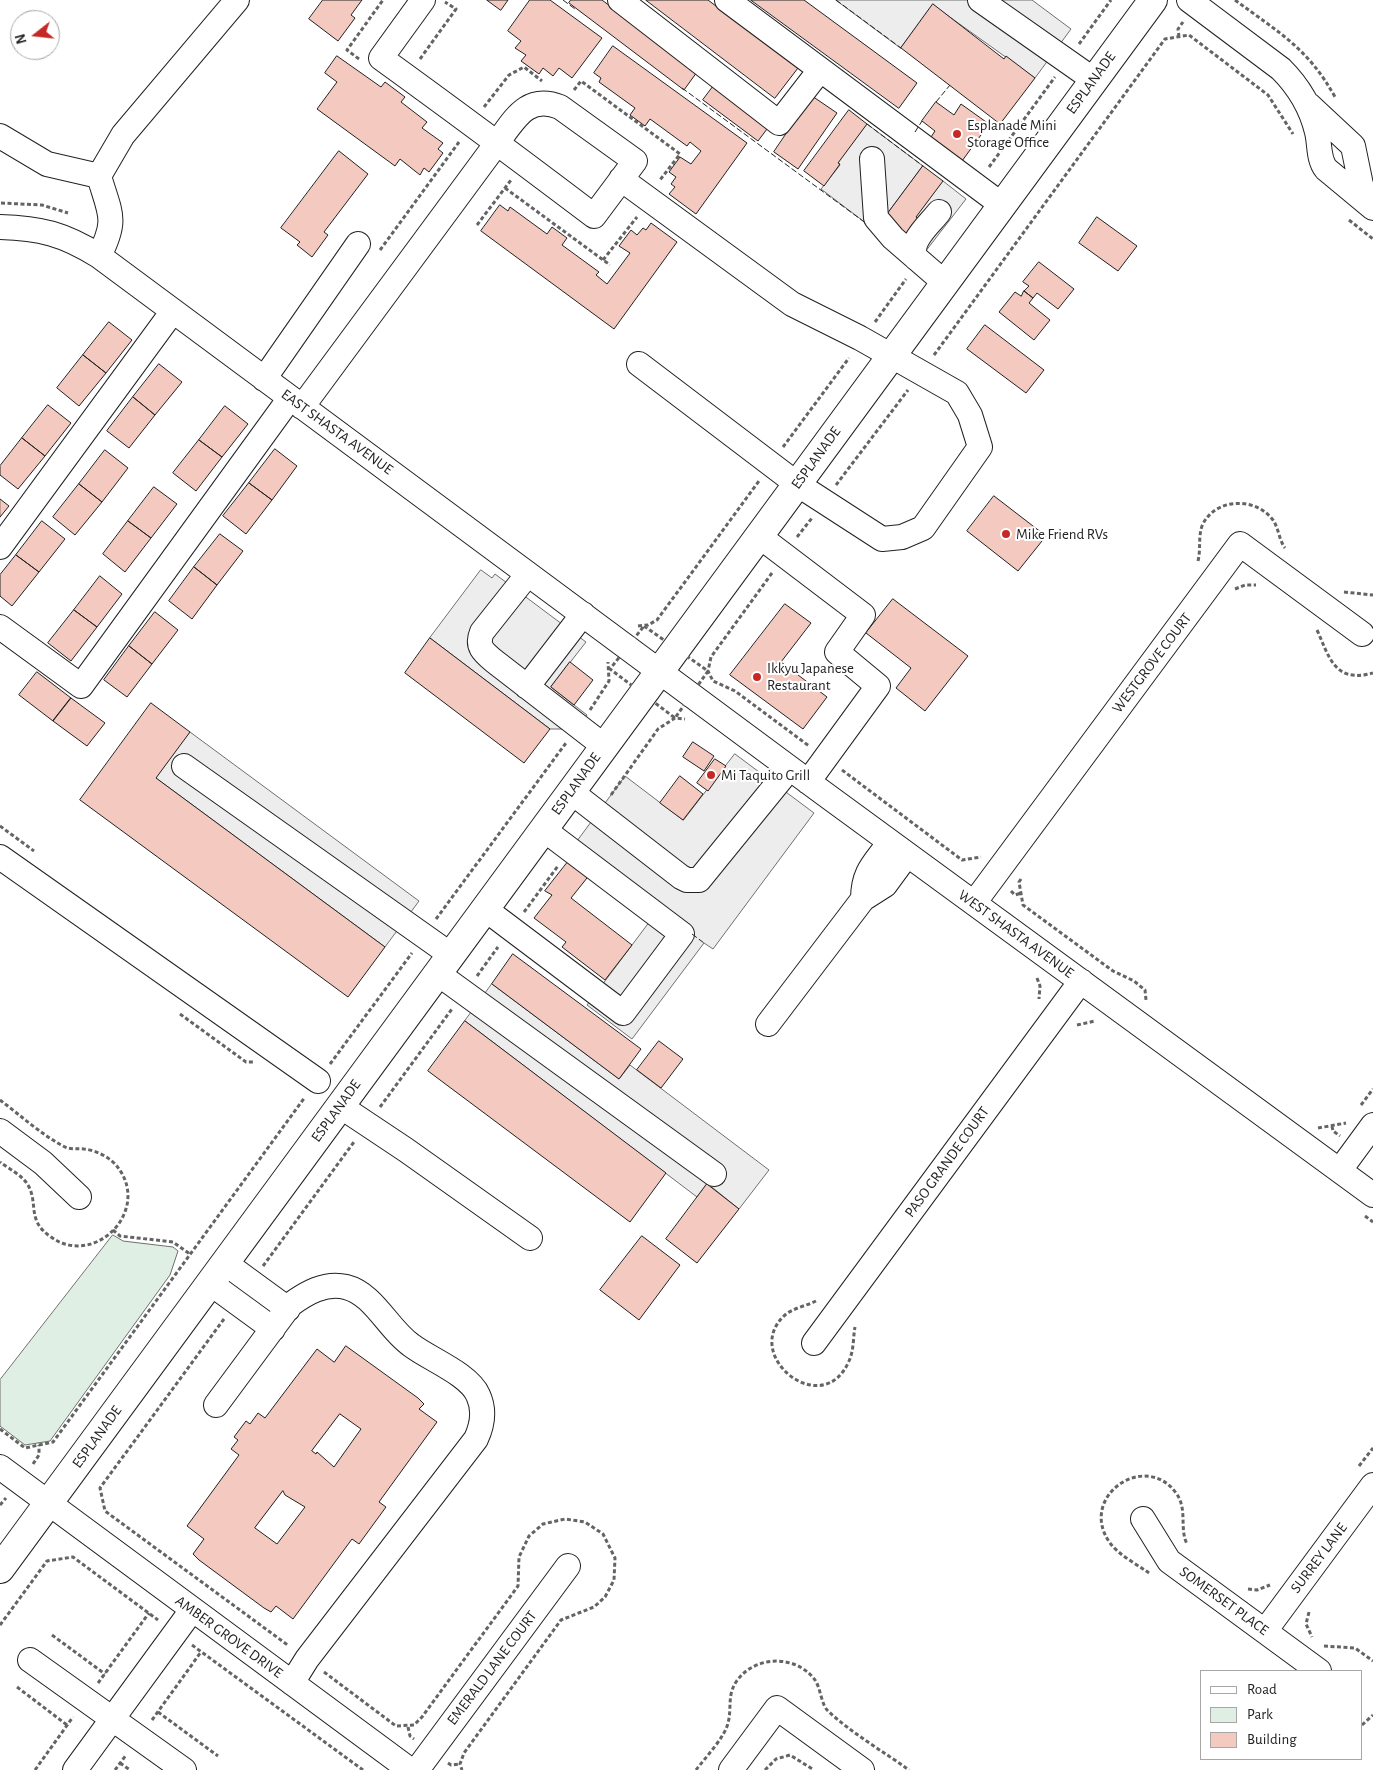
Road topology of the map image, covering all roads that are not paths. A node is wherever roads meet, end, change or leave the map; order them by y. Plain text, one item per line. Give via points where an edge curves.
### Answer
1 (237, 0) edge
2 (423, 0) edge
3 (620, 0) edge
4 (726, 0) edge
5 (980, 0) edge
6 (1153, 0) edge
7 (1189, 0) edge
8 (820, 70) junction
9 (1094, 80) junction
10 (1308, 104) junction
11 (0, 136) edge
12 (498, 143) junction
13 (1353, 150) junction
14 (872, 159) dead end
15 (1325, 163) junction
16 (99, 176) junction
17 (621, 179) junction
18 (1002, 206) junction
19 (1372, 207) edge
20 (939, 212) dead end
21 (0, 227) edge
22 (367, 249) road end
23 (99, 256) junction
24 (916, 258) junction
25 (946, 283) junction
26 (173, 311) junction
27 (892, 355) junction
28 (639, 364) dead end
29 (264, 378) junction
30 (296, 402) junction
31 (797, 484) junction
32 (759, 536) junction
33 (0, 547) edge
34 (528, 574) junction
35 (583, 614) junction
36 (0, 627) edge
37 (1362, 634) dead end
38 (660, 671) junction
39 (527, 687) junction
40 (604, 746) junction
41 (184, 766) dead end
42 (799, 775) junction
43 (570, 791) junction
44 (543, 829) junction
45 (899, 848) junction
46 (0, 857) edge
47 (974, 903) junction
48 (485, 909) junction
49 (444, 964) junction
50 (1081, 981) junction
51 (768, 1024) dead end
52 (318, 1081) dead end
53 (340, 1106) junction
54 (1361, 1117) edge
55 (0, 1131) edge
56 (1340, 1170) junction
57 (714, 1174) dead end
58 (79, 1197) dead end
59 (1365, 1203) edge
60 (530, 1238) dead end
61 (218, 1273) junction
62 (288, 1309) junction
63 (273, 1329) junction
64 (814, 1343) dead end
65 (216, 1405) dead end
66 (0, 1467) edge
67 (1366, 1476) edge
68 (48, 1503) junction
69 (1142, 1518) dead end
70 (568, 1566) dead end
71 (0, 1569) edge
72 (192, 1610) junction
73 (1265, 1631) junction
74 (30, 1660) dead end
75 (1318, 1670) edge
76 (292, 1683) junction
77 (112, 1719) junction
78 (75, 1770) edge
79 (184, 1770) edge
80 (410, 1770) edge
81 (417, 1770) edge
82 (731, 1770) edge
83 (862, 1770) edge

1 - 16 street via 123,135
2 - 12 street via 380,58
3 - 8 street via 779,123
4 - 8 street
5 - 9 street
6 - 9 main road, ESPLANADE
7 - 10 street via 1281,69
8 - 18 street
9 - 18 main road, ESPLANADE
10 - 13 street
10 - 15 street
11 - 16 street via 47,164
12 - 17 street via 594,216
12 - 17 street via 524,109 550,103 635,160
12 - 30 street
13 - 15 street via 1352,167 1347,172 1336,174
13 - 19 street via 1361,185
14 - 24 street via 876,218
15 - 19 street
16 - 23 street via 112,222
17 - 27 street via 792,304
18 - 25 main road, ESPLANADE
20 - 24 street via 914,244
21 - 23 street, EAST SHASTA AVENUE via 48,231 66,237
22 - 29 street
23 - 26 street, EAST SHASTA AVENUE
24 - 25 street
25 - 27 main road, ESPLANADE
26 - 29 street, EAST SHASTA AVENUE
26 - 33 street
27 - 31 main road, ESPLANADE
27 - 31 street via 957,393 970,415 980,447 923,528 902,537 882,539
28 - 31 street
29 - 30 street, EAST SHASTA AVENUE
30 - 34 street, EAST SHASTA AVENUE
30 - 36 street via 81,686
31 - 32 main road, ESPLANADE
32 - 38 main road, ESPLANADE
32 - 42 street via 863,615 837,652 878,686 826,758
34 - 35 street, EAST SHASTA AVENUE
34 - 39 street via 478,640 485,654
35 - 38 street, EAST SHASTA AVENUE
35 - 39 street
37 - 47 street, WESTGROVE COURT via 1240,544
38 - 40 main road, ESPLANADE
38 - 42 street, WEST SHASTA AVENUE
39 - 40 street
40 - 43 main road, ESPLANADE
41 - 49 street
42 - 43 street via 699,880 681,877
42 - 45 street, WEST SHASTA AVENUE
43 - 44 main road, ESPLANADE
44 - 48 main road, ESPLANADE
44 - 48 street via 682,934 623,1013
45 - 47 street, WEST SHASTA AVENUE
45 - 51 street via 885,885 863,899
46 - 52 street
47 - 50 street, WEST SHASTA AVENUE
48 - 49 main road, ESPLANADE
49 - 53 main road, ESPLANADE
49 - 57 street via 464,993
50 - 56 street, WEST SHASTA AVENUE
50 - 64 street, PASO GRANDE COURT
53 - 60 street
53 - 61 main road, ESPLANADE
54 - 56 street
55 - 58 street via 44,1162
56 - 59 street, WEST SHASTA AVENUE
61 - 62 street via 252,1282
61 - 63 street via 236,1303
61 - 68 main road, ESPLANADE
62 - 63 street
62 - 76 street via 305,1294 323,1287 358,1291 411,1345 468,1382 478,1394 483,1425 476,1439
63 - 65 street
66 - 68 street, AMBER GROVE DRIVE
67 - 73 street, SURREY LANE
68 - 71 main road, ESPLANADE
68 - 72 street, AMBER GROVE DRIVE
69 - 73 street, SOMERSET PLACE via 1169,1561
70 - 81 street, EMERALD LANE COURT
72 - 76 street, AMBER GROVE DRIVE
72 - 77 street
73 - 75 street, SOMERSET PLACE
74 - 77 street
76 - 80 street, AMBER GROVE DRIVE
77 - 78 street
77 - 79 street
82 - 83 street via 777,1708

